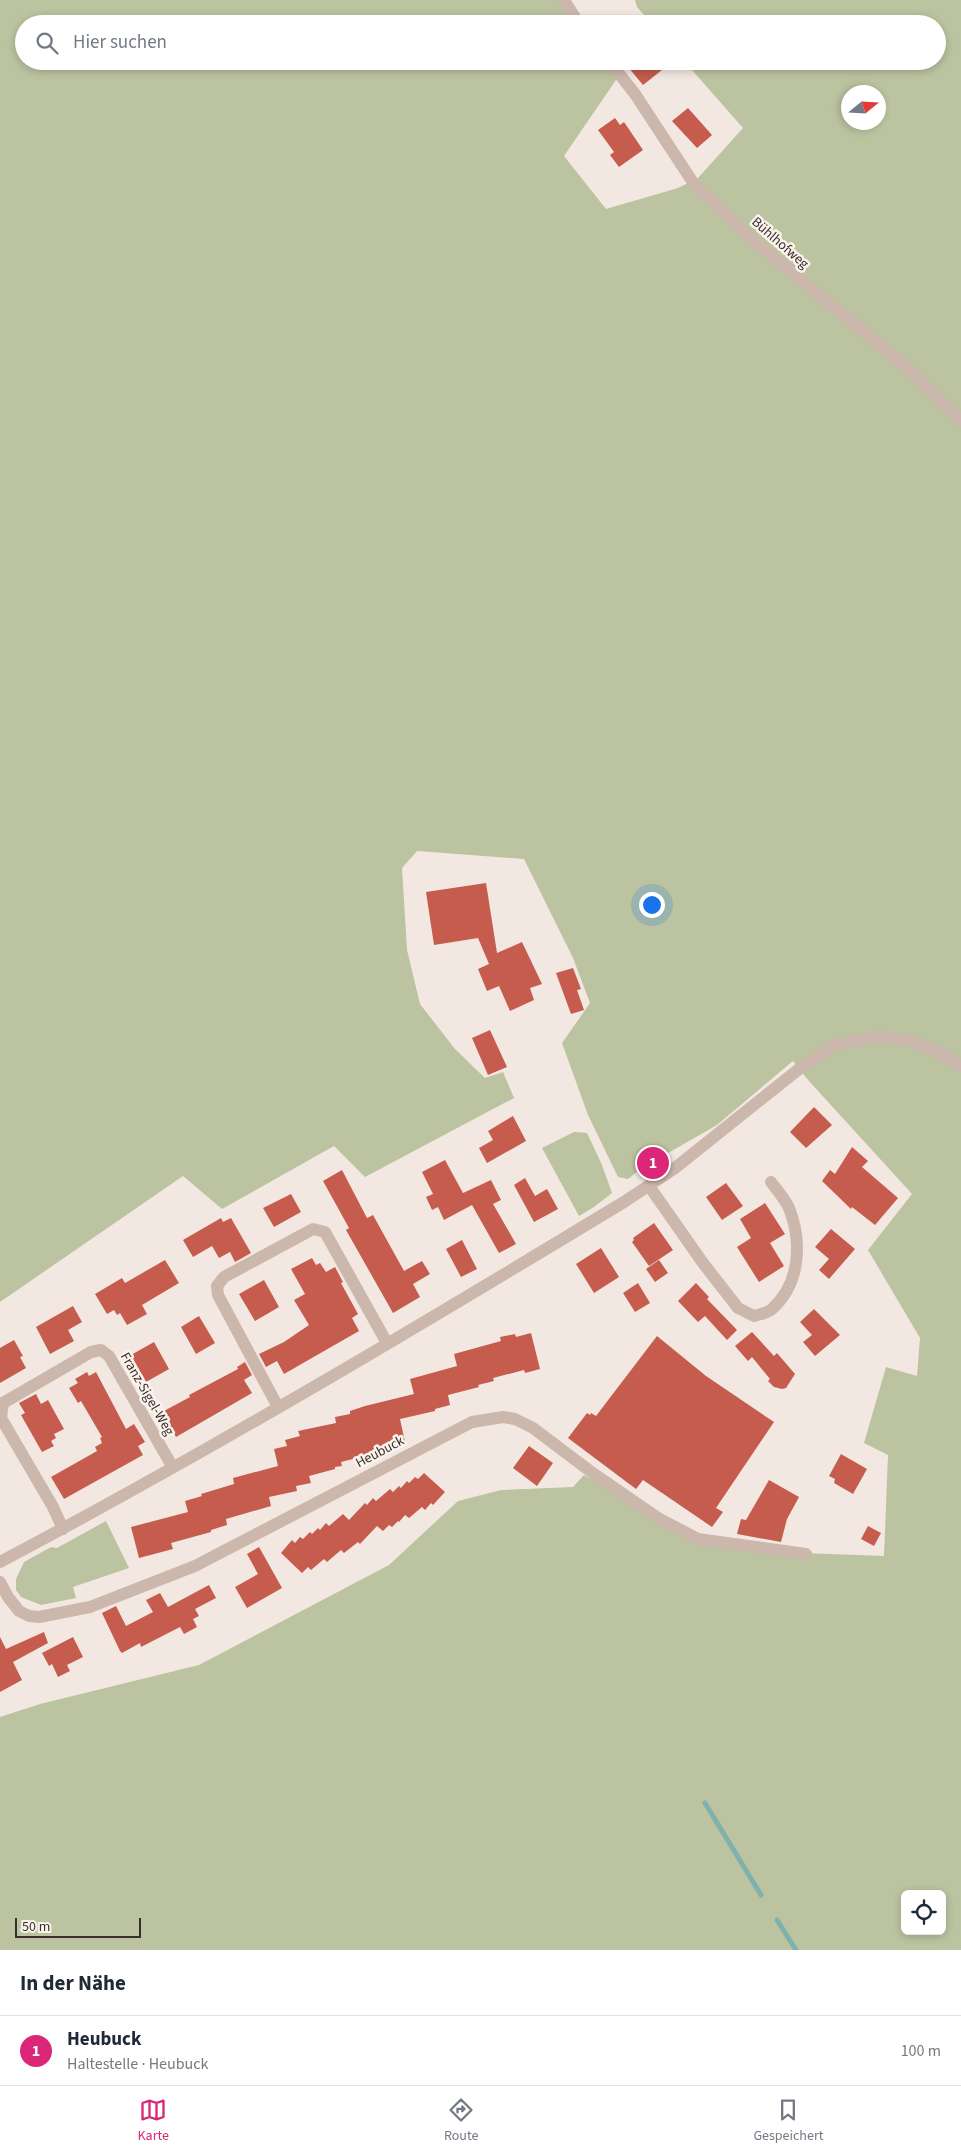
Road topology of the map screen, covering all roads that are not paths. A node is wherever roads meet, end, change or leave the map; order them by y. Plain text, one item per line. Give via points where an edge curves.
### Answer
1 (564, 0) edge
2 (573, 15) edge
3 (616, 70) edge
4 (961, 421) edge
5 (961, 1066) edge
6 (771, 1182) dead end
7 (649, 1186) junction
8 (387, 1343) junction
9 (278, 1406) junction
10 (172, 1466) junction
11 (63, 1528) junction
12 (806, 1554) dead end
13 (0, 1562) edge
14 (0, 1582) edge

1 - 2 street
3 - 4 street, Bühlhofweg via 694,184 756,243 910,370
5 - 7 street via 936,1051 907,1040 876,1038 835,1045 799,1069
6 - 7 street via 788,1206 798,1240 797,1265 787,1291 771,1310 754,1316 738,1308
7 - 8 street
8 - 9 street
8 - 9 street via 325,1232 313,1229 224,1278 217,1286 218,1295
9 - 10 street
10 - 11 street
10 - 11 street, Franz-Sigel-Weg via 109,1356 101,1350 91,1352 3,1403 1,1418
11 - 13 street
12 - 14 street, Heubuck via 698,1539 658,1518 533,1428 502,1417 472,1422 195,1566 90,1607 29,1616 19,1611

